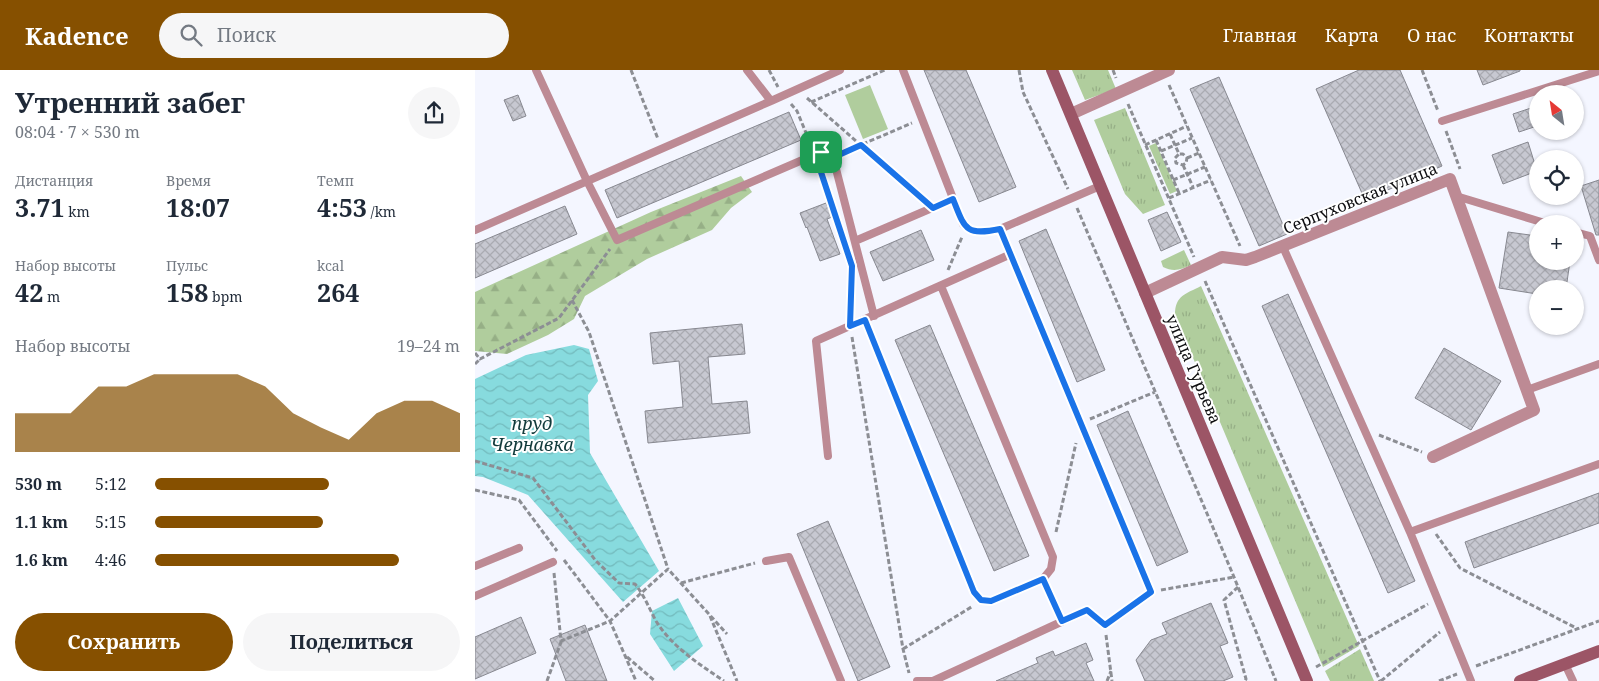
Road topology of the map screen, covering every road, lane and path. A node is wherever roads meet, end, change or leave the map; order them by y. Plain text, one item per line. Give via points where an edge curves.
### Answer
1 (536, 70) edge
2 (631, 70) edge
3 (747, 70) edge
4 (769, 70) edge
5 (840, 70) edge
6 (885, 70) edge
7 (903, 70) edge
8 (1019, 70) edge
9 (1052, 70) edge
10 (1113, 70) edge
11 (1167, 71) edge
12 (1599, 71) edge
13 (797, 89) junction
14 (1122, 90) junction
15 (783, 96) junction
16 (771, 100) junction
17 (811, 102) junction
18 (1071, 114) junction
19 (922, 119) junction
20 (1442, 121) dead end
21 (1187, 126) junction
22 (1170, 134) junction
23 (1192, 138) junction
24 (1156, 140) junction
25 (1145, 144) junction
26 (861, 145) junction
27 (1175, 145) junction
28 (661, 149) junction
29 (1161, 151) junction
30 (1199, 153) junction
31 (815, 154) junction
32 (1179, 154) junction
33 (832, 158) junction
34 (1187, 158) junction
35 (1176, 163) junction
36 (1183, 165) junction
37 (1168, 166) junction
38 (1205, 166) junction
39 (1187, 174) junction
40 (1173, 180) junction
41 (1211, 180) junction
42 (587, 181) junction
43 (1100, 186) junction
44 (1193, 187) junction
45 (828, 191) dead end
46 (1179, 193) junction
47 (1456, 196) junction
48 (1072, 198) junction
49 (1169, 198) junction
50 (953, 199) junction
51 (933, 208) junction
52 (1529, 218) edge
53 (966, 227) junction
54 (1000, 229) junction
55 (475, 230) edge
56 (1584, 234) edge
57 (617, 240) junction
58 (855, 241) junction
59 (1283, 247) junction
60 (1011, 254) junction
61 (1246, 260) junction
62 (1599, 260) edge
63 (1199, 267) junction
64 (852, 274) dead end
65 (941, 286) junction
66 (1145, 293) junction
67 (572, 300) junction
68 (874, 316) junction
69 (865, 320) junction
70 (850, 326) junction
71 (475, 354) edge
72 (480, 359) junction
73 (475, 364) edge
74 (1599, 364) edge
75 (1527, 390) junction
76 (1365, 429) junction
77 (828, 456) dead end
78 (1433, 457) joint
79 (475, 461) edge
80 (1599, 464) edge
81 (475, 490) edge
82 (1430, 525) junction
83 (1410, 532) junction
84 (519, 548) dead end
85 (765, 560) joint
86 (553, 562) joint
87 (475, 566) edge
88 (668, 569) junction
89 (1234, 577) junction
90 (1043, 579) junction
91 (681, 583) junction
92 (1238, 587) junction
93 (642, 592) junction
94 (1151, 592) junction
95 (475, 596) edge
96 (1437, 599) junction
97 (981, 600) junction
98 (709, 613) junction
99 (610, 621) junction
100 (1062, 621) junction
101 (1599, 621) edge
102 (1105, 625) junction
103 (1448, 626) junction
104 (1578, 629) junction
105 (727, 634) dead end
106 (561, 641) junction
107 (1363, 642) junction
108 (903, 649) junction
109 (1599, 651) edge
110 (624, 654) junction
111 (1565, 664) junction
112 (1467, 669) junction
113 (1111, 670) junction
114 (1305, 677) edge
115 (1246, 680) edge
116 (547, 681) edge
117 (636, 681) edge
118 (655, 681) edge
119 (724, 681) edge
120 (737, 681) edge
121 (841, 681) edge
122 (911, 681) edge
123 (917, 681) edge
124 (1107, 681) edge
125 (1112, 681) edge
126 (1276, 681) edge
127 (1380, 681) edge
128 (1439, 681) edge
129 (1471, 681) edge
130 (1520, 681) edge
131 (1573, 681) edge

1 - 42 lane
2 - 28 path
3 - 16 lane
4 - 15 path
5 - 13 lane
6 - 17 path
7 - 19 lane
8 - 48 path via 1023,92
9 - 18 main road, улица Гурьева
10 - 14 path
11 - 14 street
11 - 21 path
12 - 20 lane
13 - 15 lane
13 - 17 path
14 - 18 street
14 - 25 path
15 - 16 lane
15 - 31 path via 797,111
16 - 28 lane
17 - 26 path
18 - 43 main road, улица Гурьева
19 - 26 path
19 - 50 lane
21 - 22 path
21 - 23 path
22 - 24 path
22 - 27 path
23 - 27 path
23 - 30 path
24 - 25 path
24 - 29 path
25 - 49 path
26 - 33 path
26 - 51 path
27 - 29 path
27 - 32 path
28 - 42 lane
29 - 37 path
30 - 34 path
30 - 38 path
31 - 33 lane via 825,152
31 - 45 path
31 - 57 lane
32 - 34 path
32 - 35 path via 1175,158
33 - 58 lane
34 - 36 path
35 - 36 path
35 - 37 path
36 - 39 path
37 - 40 path
38 - 39 path
38 - 41 path
39 - 40 path
39 - 44 path
40 - 46 path
41 - 44 path
41 - 61 path
42 - 55 lane
42 - 57 lane
43 - 48 lane
43 - 66 main road, улица Гурьева
44 - 46 path
46 - 49 path
47 - 52 lane
47 - 59 street, Серпуховская улица via 1450,179
47 - 75 street, Серпуховская улица
48 - 54 lane
48 - 89 path
49 - 63 path
50 - 51 lane
50 - 53 lane
51 - 58 lane
53 - 54 lane via 983,233
53 - 65 path
54 - 60 lane
56 - 62 lane via 1590,236
57 - 67 path
58 - 68 lane
59 - 61 street, Серпуховская улица
59 - 76 lane
60 - 65 lane
60 - 94 lane
61 - 63 street, Серпуховская улица via 1222,256
63 - 66 street, Серпуховская улица
63 - 107 path
64 - 70 path
65 - 68 lane
65 - 90 lane via 1053,558 1051,569
66 - 114 main road, улица Гурьева
67 - 72 path via 559,318
67 - 88 path via 589,332
68 - 69 lane
69 - 70 lane
69 - 97 lane via 974,592
70 - 77 lane via 816,341
70 - 108 path
71 - 72 path
72 - 73 path
74 - 75 lane
75 - 78 street, Серпуховская улица via 1534,410
76 - 78 path
76 - 83 lane
79 - 93 path via 533,478 596,561 619,583 635,584
80 - 82 lane
81 - 99 path via 519,500
82 - 83 lane
82 - 104 path via 1460,568
83 - 96 lane
84 - 87 lane
85 - 91 path
85 - 121 lane via 789,557
86 - 95 lane
86 - 106 path
88 - 91 path
88 - 93 path
89 - 92 path
89 - 94 path
90 - 97 lane via 991,601
90 - 100 path
91 - 98 path
92 - 115 path via 1224,600
92 - 126 path
93 - 99 path
93 - 119 path via 657,622 677,647
94 - 102 path
96 - 103 lane
96 - 107 path
97 - 108 path
98 - 105 path
98 - 120 path
99 - 106 path
99 - 110 path
100 - 102 lane via 1087,610
100 - 123 lane via 933,681
101 - 104 path
102 - 113 path
103 - 112 lane
103 - 127 path
104 - 112 path
106 - 116 path
107 - 114 path
107 - 127 path
108 - 122 path
109 - 111 main road
110 - 117 path
110 - 118 path
111 - 130 main road
111 - 131 lane
112 - 128 path
112 - 129 lane
113 - 124 path
113 - 125 path

